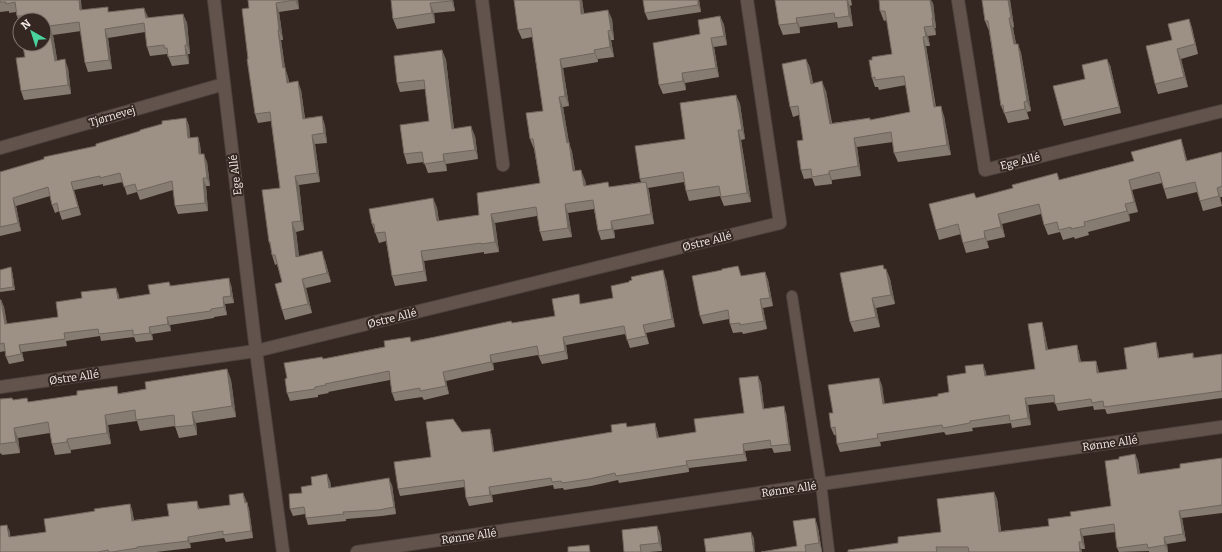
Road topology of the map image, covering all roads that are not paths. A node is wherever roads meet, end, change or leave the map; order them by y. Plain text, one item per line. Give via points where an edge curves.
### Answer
1 (214, 0) edge
2 (482, 0) edge
3 (747, 0) edge
4 (958, 0) edge
5 (224, 84) junction
6 (1222, 111) edge
7 (0, 148) edge
8 (503, 165) dead end
9 (792, 296) dead end
10 (256, 351) junction
11 (0, 387) edge
12 (1222, 427) edge
13 (821, 484) junction
14 (283, 552) edge
15 (357, 552) edge
16 (829, 552) edge

1 - 5 street, Ege Allé
2 - 8 street
3 - 10 street, Østre Allé via 780,223
4 - 6 street, Ege Allé via 986,170
5 - 7 street, Tjørnevej
5 - 10 street, Ege Allé
9 - 13 lane
10 - 11 street, Østre Allé
10 - 14 street
12 - 13 street, Rønne Allé
13 - 15 street, Rønne Allé
13 - 16 lane

